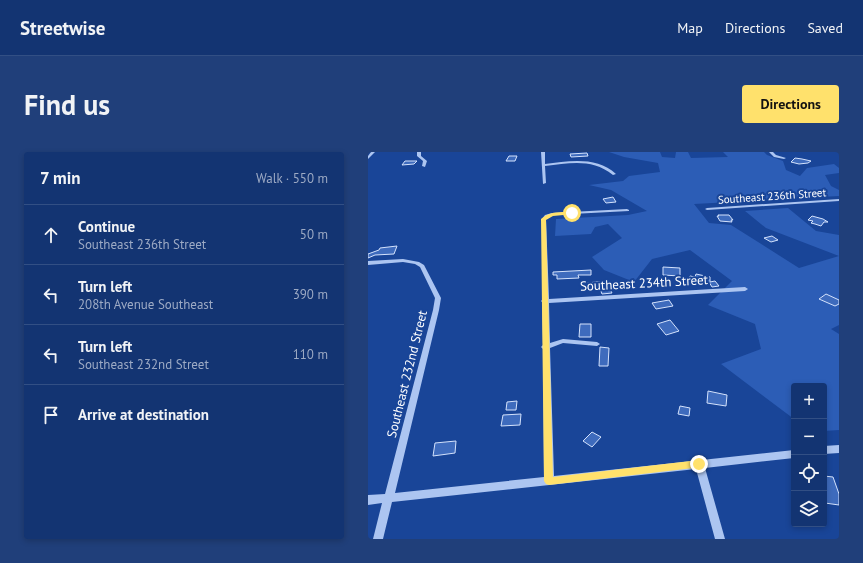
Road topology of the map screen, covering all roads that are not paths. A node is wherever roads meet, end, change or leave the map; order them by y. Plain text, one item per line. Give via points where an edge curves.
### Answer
1 (374, 152) edge
2 (419, 152) edge
3 (543, 152) edge
4 (771, 152) edge
5 (368, 158) edge
6 (784, 158) dead end
7 (544, 165) junction
8 (424, 166) dead end
9 (614, 174) dead end
10 (544, 183) dead end
11 (839, 200) edge
12 (707, 209) dead end
13 (627, 210) dead end
14 (368, 263) edge
15 (745, 289) dead end
16 (544, 302) junction
17 (597, 344) dead end
18 (545, 347) junction
19 (839, 449) edge
20 (827, 450) edge
21 (791, 454) edge
22 (699, 464) junction
23 (549, 481) junction
24 (389, 497) junction
25 (368, 500) edge
26 (378, 539) edge
27 (720, 539) edge

1 - 5 street
2 - 8 street via 419,156 425,161
3 - 7 street
4 - 6 street
7 - 9 street via 592,163 606,167
7 - 10 street
11 - 12 street, Southeast 236th Street
13 - 16 street via 552,214 544,219
14 - 24 street, Southeast 232nd Street via 418,263 438,298
15 - 16 street, Southeast 234th Street
16 - 18 street
17 - 18 street via 563,341
18 - 23 street
19 - 20 street
21 - 22 street
22 - 23 street
22 - 27 street
23 - 24 street
24 - 25 street
24 - 26 street

